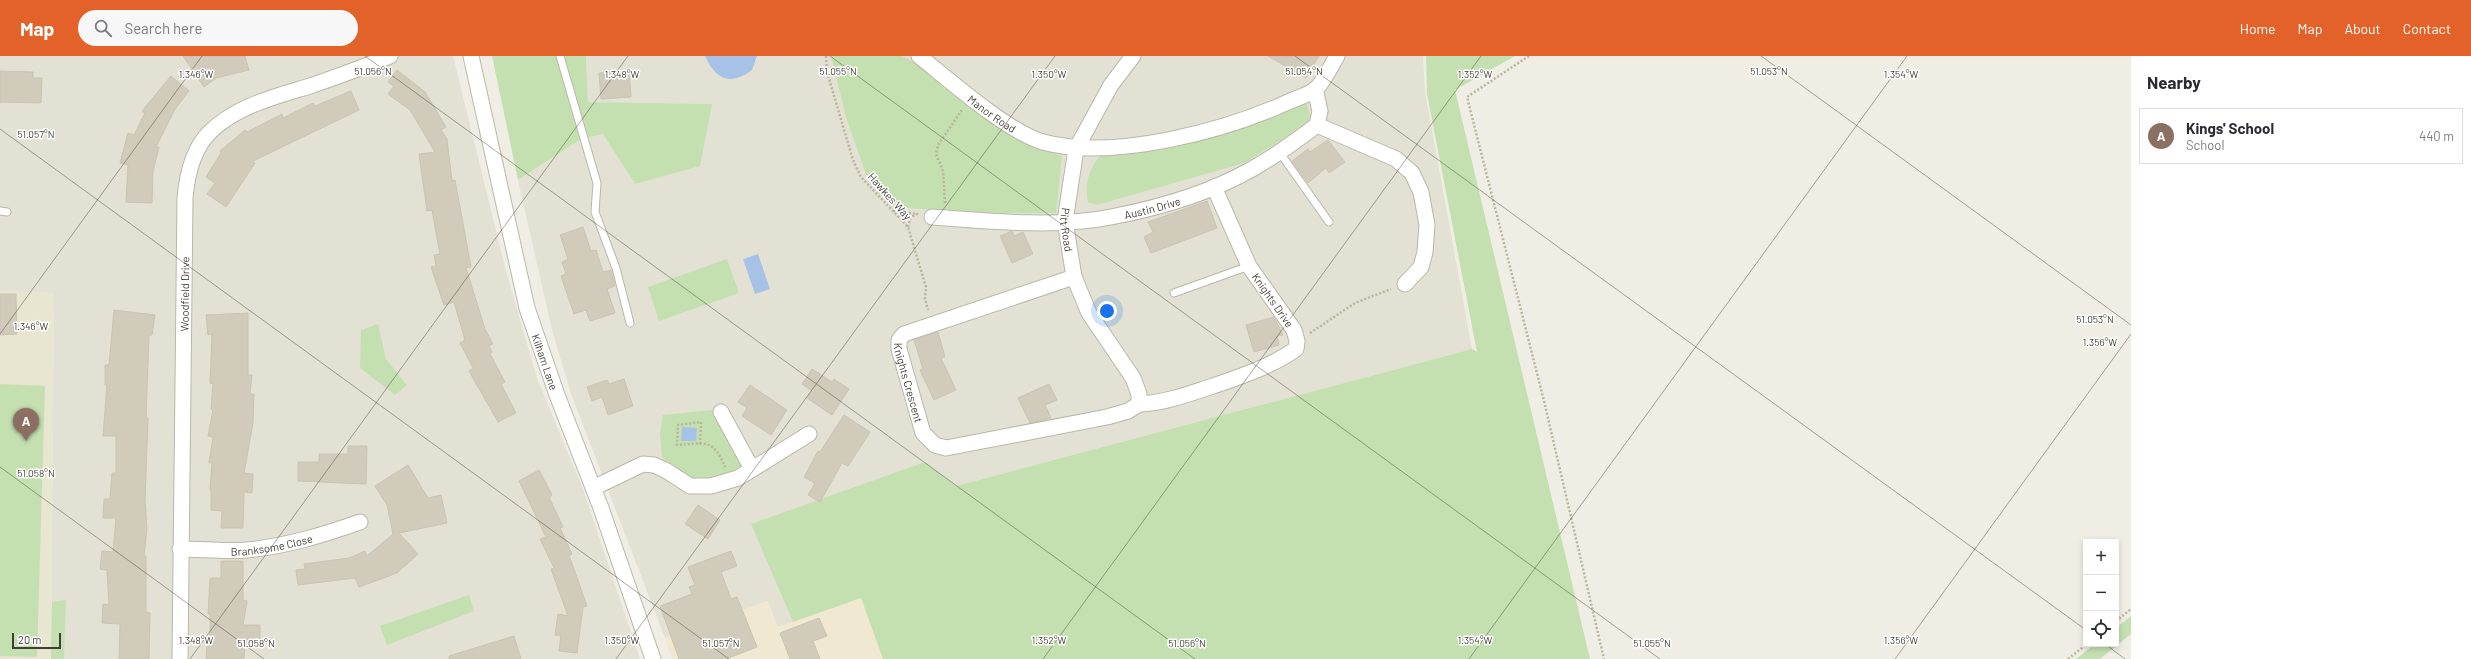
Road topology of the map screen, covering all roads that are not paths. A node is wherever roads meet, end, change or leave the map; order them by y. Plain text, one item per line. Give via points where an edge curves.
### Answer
1 (390, 56) edge
2 (471, 56) edge
3 (560, 56) edge
4 (919, 56) edge
5 (1133, 56) edge
6 (1337, 56) edge
7 (1315, 89) junction
8 (1317, 125) junction
9 (1076, 149) junction
10 (1280, 153) junction
11 (1214, 187) junction
12 (932, 216) road end
13 (1065, 221) junction
14 (1329, 222) dead end
15 (1249, 266) junction
16 (1074, 277) junction
17 (1405, 284) road end
18 (1174, 293) dead end
19 (630, 323) dead end
20 (1139, 404) junction
21 (721, 412) dead end
22 (809, 434) dead end
23 (752, 469) junction
24 (593, 488) junction
25 (360, 522) dead end
26 (180, 549) junction
27 (648, 658) edge
28 (180, 659) edge

1 - 26 street, Woodfield Drive via 352,72 238,111 211,131 193,159 185,198
2 - 24 street, Kilham Lane via 527,308
3 - 19 lane via 597,183 595,212 616,268
4 - 9 street, Manor Road via 1014,128 1042,142
5 - 9 street, Pitt Road via 1111,85
6 - 7 street
7 - 8 street via 1320,111
7 - 9 street, Manor Road via 1261,114 1184,137 1125,146
8 - 10 street, Austin Drive
8 - 17 street via 1396,159 1412,173 1421,192 1427,225 1421,267
9 - 13 street, Pitt Road
10 - 11 street, Austin Drive
10 - 14 lane
11 - 13 street, Austin Drive via 1166,203 1110,217
11 - 15 street, Knights Drive
12 - 13 street, Austin Drive via 987,221
13 - 16 street, Pitt Road
15 - 18 lane
15 - 20 street, Knights Drive via 1294,330 1298,341 1296,349 1253,373 1173,400
16 - 20 street, Pitt Road via 1089,313 1133,378 1139,394
16 - 20 street, Knights Crescent via 904,334 899,340 923,433 935,445 946,448 1107,417 1128,411
21 - 23 street
22 - 23 street
23 - 24 street via 731,480 711,486 690,486 654,465 643,464
24 - 27 street, Kilham Lane
25 - 26 street, Branksome Close via 309,540 269,547 246,550
26 - 28 street, Woodfield Drive

